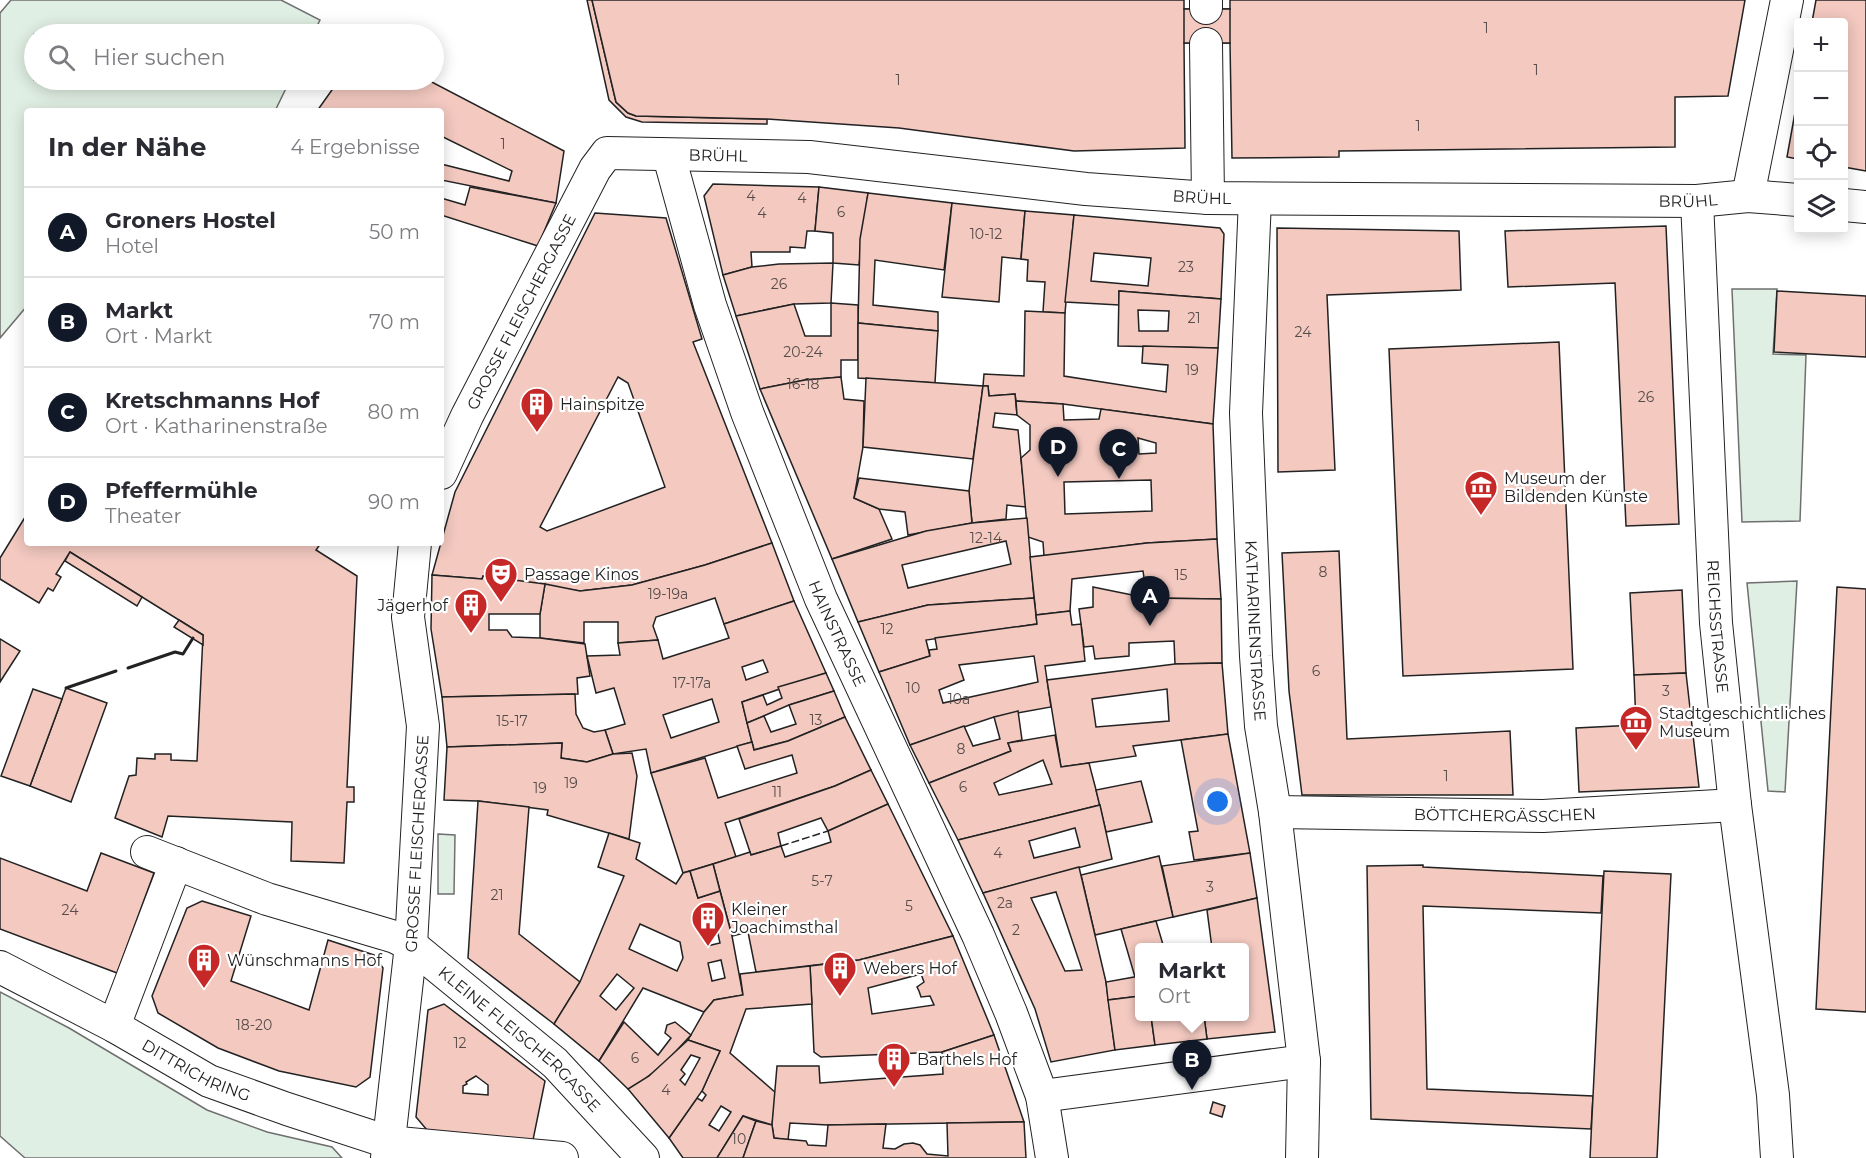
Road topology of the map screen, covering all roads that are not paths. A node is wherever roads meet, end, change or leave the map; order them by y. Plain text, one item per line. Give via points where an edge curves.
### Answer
1 (1787, 0) edge
2 (1206, 44) dead end
3 (607, 153) joint
4 (669, 156) junction
5 (1748, 196) junction
6 (1208, 198) junction
7 (1255, 199) junction
8 (1794, 200) edge
9 (1696, 201) junction
10 (1848, 205) edge
11 (1866, 207) edge
12 (444, 466) edge
13 (415, 546) edge
14 (1735, 805) junction
15 (1275, 812) junction
16 (147, 852) dead end
17 (176, 863) junction
18 (411, 945) junction
19 (0, 967) edge
20 (114, 1026) junction
21 (1302, 1046) junction
22 (1042, 1096) junction
23 (388, 1150) edge
24 (562, 1158) edge
25 (644, 1158) edge
26 (1052, 1158) edge
27 (1302, 1158) edge
28 (1777, 1158) edge

1 - 5 street
2 - 6 street
3 - 4 street, BRÜHL
3 - 12 street, GROSSE FLEISCHERGASSE via 595,169
4 - 6 street, BRÜHL via 810,157 1086,189
4 - 22 street, HAINSTRASSE via 710,305 792,530 873,715 978,935
5 - 8 street, BRÜHL
5 - 9 street, BRÜHL
6 - 7 street, BRÜHL
7 - 9 street, BRÜHL
7 - 15 street, KATHARINENSTRASSE via 1246,413 1261,726
9 - 14 street, REICHSSTRASSE via 1711,556
10 - 11 street
13 - 18 street, GROSSE FLEISCHERGASSE via 408,617 423,726
14 - 15 street, BÖTTCHERGÄSSCHEN via 1543,816
14 - 28 street, REICHSSTRASSE via 1773,1095
15 - 21 street, KATHARINENSTRASSE
16 - 17 street, KLEINE FLEISCHERGASSE
17 - 18 street, KLEINE FLEISCHERGASSE via 267,899
17 - 20 street
18 - 23 street, GROSSE FLEISCHERGASSE
18 - 25 street, KLEINE FLEISCHERGASSE via 555,1063
19 - 20 street, DITTRICHRING
20 - 23 street, DITTRICHRING via 209,1081
21 - 22 street
21 - 27 street, KATHARINENSTRASSE
22 - 26 street, HAINSTRASSE
23 - 24 street, DITTRICHRING

